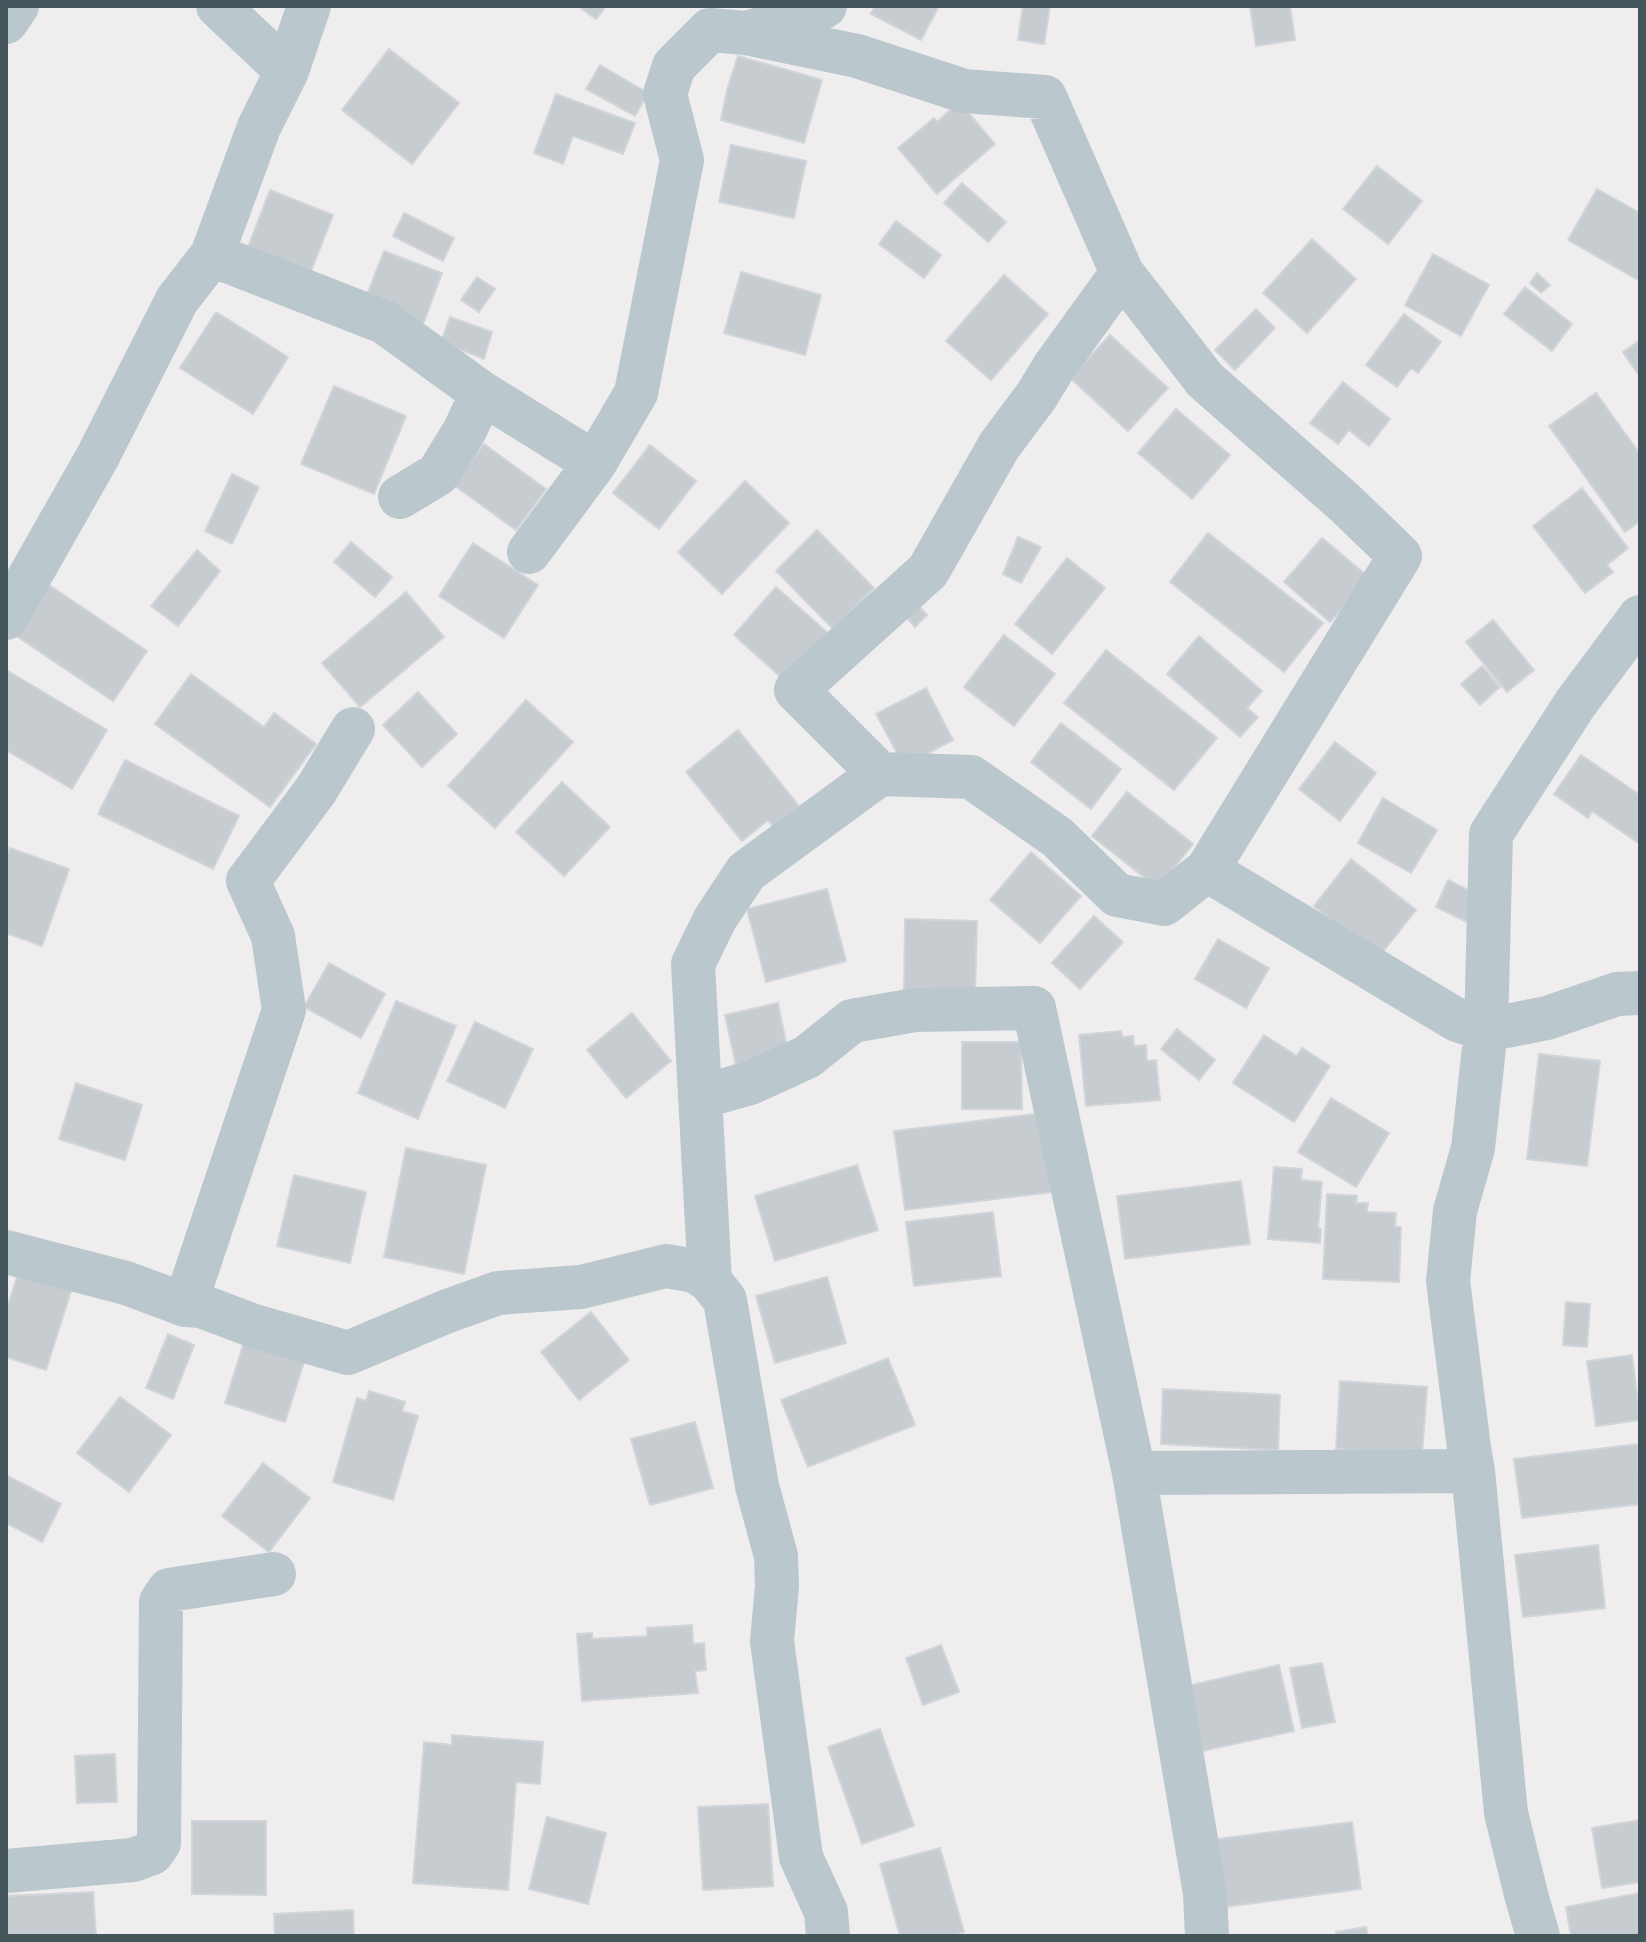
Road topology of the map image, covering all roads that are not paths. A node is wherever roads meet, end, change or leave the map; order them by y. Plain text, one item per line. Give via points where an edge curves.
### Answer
1 (17, 6) edge
2 (218, 6) edge
3 (309, 6) edge
4 (825, 6) edge
5 (6, 22) edge
6 (746, 33) junction
7 (287, 71) junction
8 (212, 255) junction
9 (1122, 273) junction
10 (482, 393) junction
11 (595, 463) junction
12 (400, 497) dead end
13 (529, 552) dead end
14 (1640, 617) edge
15 (6, 618) edge
16 (353, 729) dead end
17 (880, 774) junction
18 (1207, 870) junction
19 (1640, 993) edge
20 (1486, 1030) junction
21 (700, 1097) junction
22 (6, 1252) edge
23 (710, 1281) junction
24 (185, 1305) junction
25 (1473, 1471) junction
26 (1134, 1473) junction
27 (274, 1574) dead end
28 (6, 1871) edge
29 (828, 1936) edge
30 (1207, 1936) edge
31 (1538, 1936) edge

1 - 5 street
2 - 7 street
3 - 7 street
4 - 6 street
6 - 9 street via 857,56 964,91 1045,97
6 - 11 street via 710,30 674,66 665,94 682,160 636,393
7 - 8 street via 259,127
8 - 10 street via 384,322
8 - 15 street via 177,300 98,456
9 - 17 street via 999,446 928,571 796,690
9 - 18 street via 1205,380 1400,556
10 - 11 street
10 - 12 street via 438,474
11 - 13 street
14 - 20 street via 1575,704 1491,834
16 - 24 street via 316,790 248,881 273,936 284,1010
17 - 18 street via 971,777 1057,837 1117,895 1164,904
17 - 21 street via 746,872 715,919 693,964
18 - 20 street via 1457,1020
19 - 20 street via 1617,994 1547,1018
20 - 25 street via 1473,1148 1455,1211 1448,1281
21 - 23 street
21 - 26 street via 750,1083 807,1057 852,1021 915,1010 1034,1008
22 - 24 street via 126,1283
23 - 24 street via 695,1271 666,1266 581,1287 498,1293 348,1353
23 - 29 street via 725,1300 757,1486 776,1556 772,1641 801,1857 826,1912
25 - 26 street
25 - 31 street via 1506,1813
26 - 30 street via 1205,1893
27 - 28 street via 169,1590 161,1602 159,1843 152,1853 133,1860

